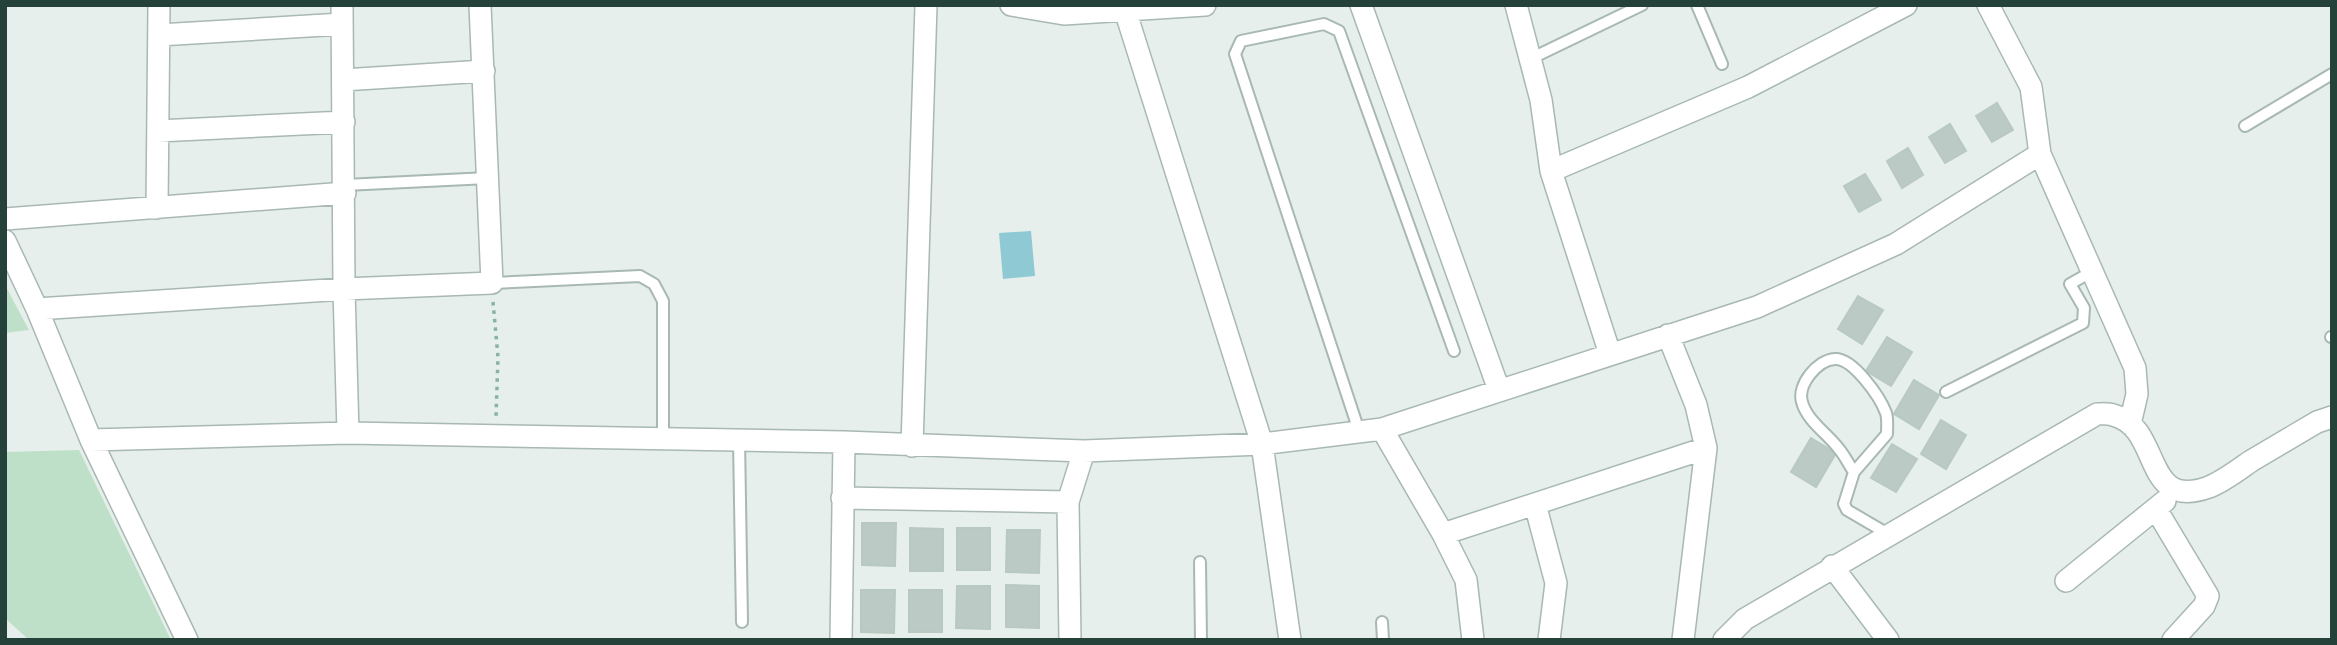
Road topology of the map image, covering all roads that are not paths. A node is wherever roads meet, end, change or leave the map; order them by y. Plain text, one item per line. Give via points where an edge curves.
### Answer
1 (159, 5) edge
2 (480, 5) edge
3 (926, 5) edge
4 (1011, 5) edge
5 (1205, 5) edge
6 (1361, 5) edge
7 (1516, 5) edge
8 (1642, 5) edge
9 (1697, 5) edge
10 (1906, 5) edge
11 (1988, 5) edge
12 (1125, 10) junction
13 (342, 15) edge
14 (159, 35) junction
15 (1530, 59) junction
16 (1722, 64) dead end
17 (484, 71) junction
18 (2332, 74) edge
19 (343, 80) junction
20 (344, 122) junction
21 (2245, 127) dead end
22 (158, 131) junction
23 (2040, 154) junction
24 (1551, 171) junction
25 (488, 178) junction
26 (345, 189) junction
27 (157, 208) junction
28 (5, 219) edge
29 (5, 241) edge
30 (2093, 271) junction
31 (492, 283) junction
32 (344, 289) junction
33 (37, 309) junction
34 (1668, 335) junction
35 (1454, 351) dead end
36 (1609, 354) junction
37 (1499, 390) junction
38 (1946, 392) dead end
39 (2332, 417) edge
40 (2130, 424) junction
41 (1382, 429) junction
42 (1359, 431) junction
43 (348, 433) junction
44 (663, 439) junction
45 (91, 440) junction
46 (739, 440) junction
47 (844, 442) junction
48 (1262, 444) junction
49 (912, 446) junction
50 (1706, 448) junction
51 (1084, 451) junction
52 (1854, 472) junction
53 (2171, 487) junction
54 (842, 498) junction
55 (1068, 502) junction
56 (1535, 504) junction
57 (2156, 509) junction
58 (1443, 534) junction
59 (1888, 534) junction
60 (1200, 562) dead end
61 (1832, 566) junction
62 (2066, 581) dead end
63 (742, 622) dead end
64 (1382, 622) dead end
65 (187, 640) edge
66 (841, 640) edge
67 (1070, 640) edge
68 (1201, 640) edge
69 (1290, 640) edge
70 (1383, 640) edge
71 (1473, 640) edge
72 (1549, 640) edge
73 (1684, 640) edge
74 (1724, 640) edge
75 (1888, 640) edge
76 (2173, 640) edge

1 - 14 street
2 - 17 street
3 - 49 street
4 - 12 street via 1064,14
5 - 12 street
6 - 37 street
7 - 15 street
8 - 15 lane
9 - 16 lane
10 - 24 street via 1748,87
11 - 23 street via 2031,87
12 - 48 street
13 - 14 street
13 - 19 street
14 - 22 street
15 - 24 street
17 - 19 street
17 - 25 street
18 - 21 lane
19 - 20 street
20 - 22 street
20 - 26 street
22 - 27 street
23 - 30 street
23 - 34 street via 1896,244 1757,307
24 - 36 street
25 - 26 lane
25 - 31 street
26 - 27 street
26 - 32 street
27 - 28 street
29 - 33 street
30 - 38 lane via 2070,284 2084,308 2083,323
30 - 40 street via 2135,368 2137,394
31 - 32 street
31 - 44 lane via 640,276 654,284 663,301
32 - 33 street
32 - 43 street
33 - 45 street
34 - 36 street
34 - 50 street via 1696,405
35 - 42 lane via 1339,31 1324,24 1241,41 1235,54
36 - 37 street
37 - 41 street
39 - 53 street via 2218,483 2195,490
40 - 53 street via 2145,440 2160,479
40 - 59 street via 2114,415 2097,414
41 - 42 street
41 - 58 street
42 - 48 street
43 - 44 street
43 - 45 street
44 - 46 street
45 - 65 street
46 - 47 street
46 - 63 lane
47 - 49 street
47 - 54 street
48 - 51 street
48 - 69 street
49 - 51 street
50 - 56 street
50 - 73 street
51 - 55 street
52 - 52 lane via 1887,434 1887,415 1869,384 1848,363 1835,359 1808,376 1802,402
52 - 59 lane via 1844,504 1847,510
53 - 57 street
54 - 55 street
54 - 66 street
55 - 67 street
56 - 58 street
56 - 72 street via 1556,583
57 - 62 street
57 - 76 street via 2208,596
58 - 71 street via 1466,580
59 - 61 street
60 - 68 lane
61 - 74 street via 1745,619
61 - 75 street
64 - 70 lane

